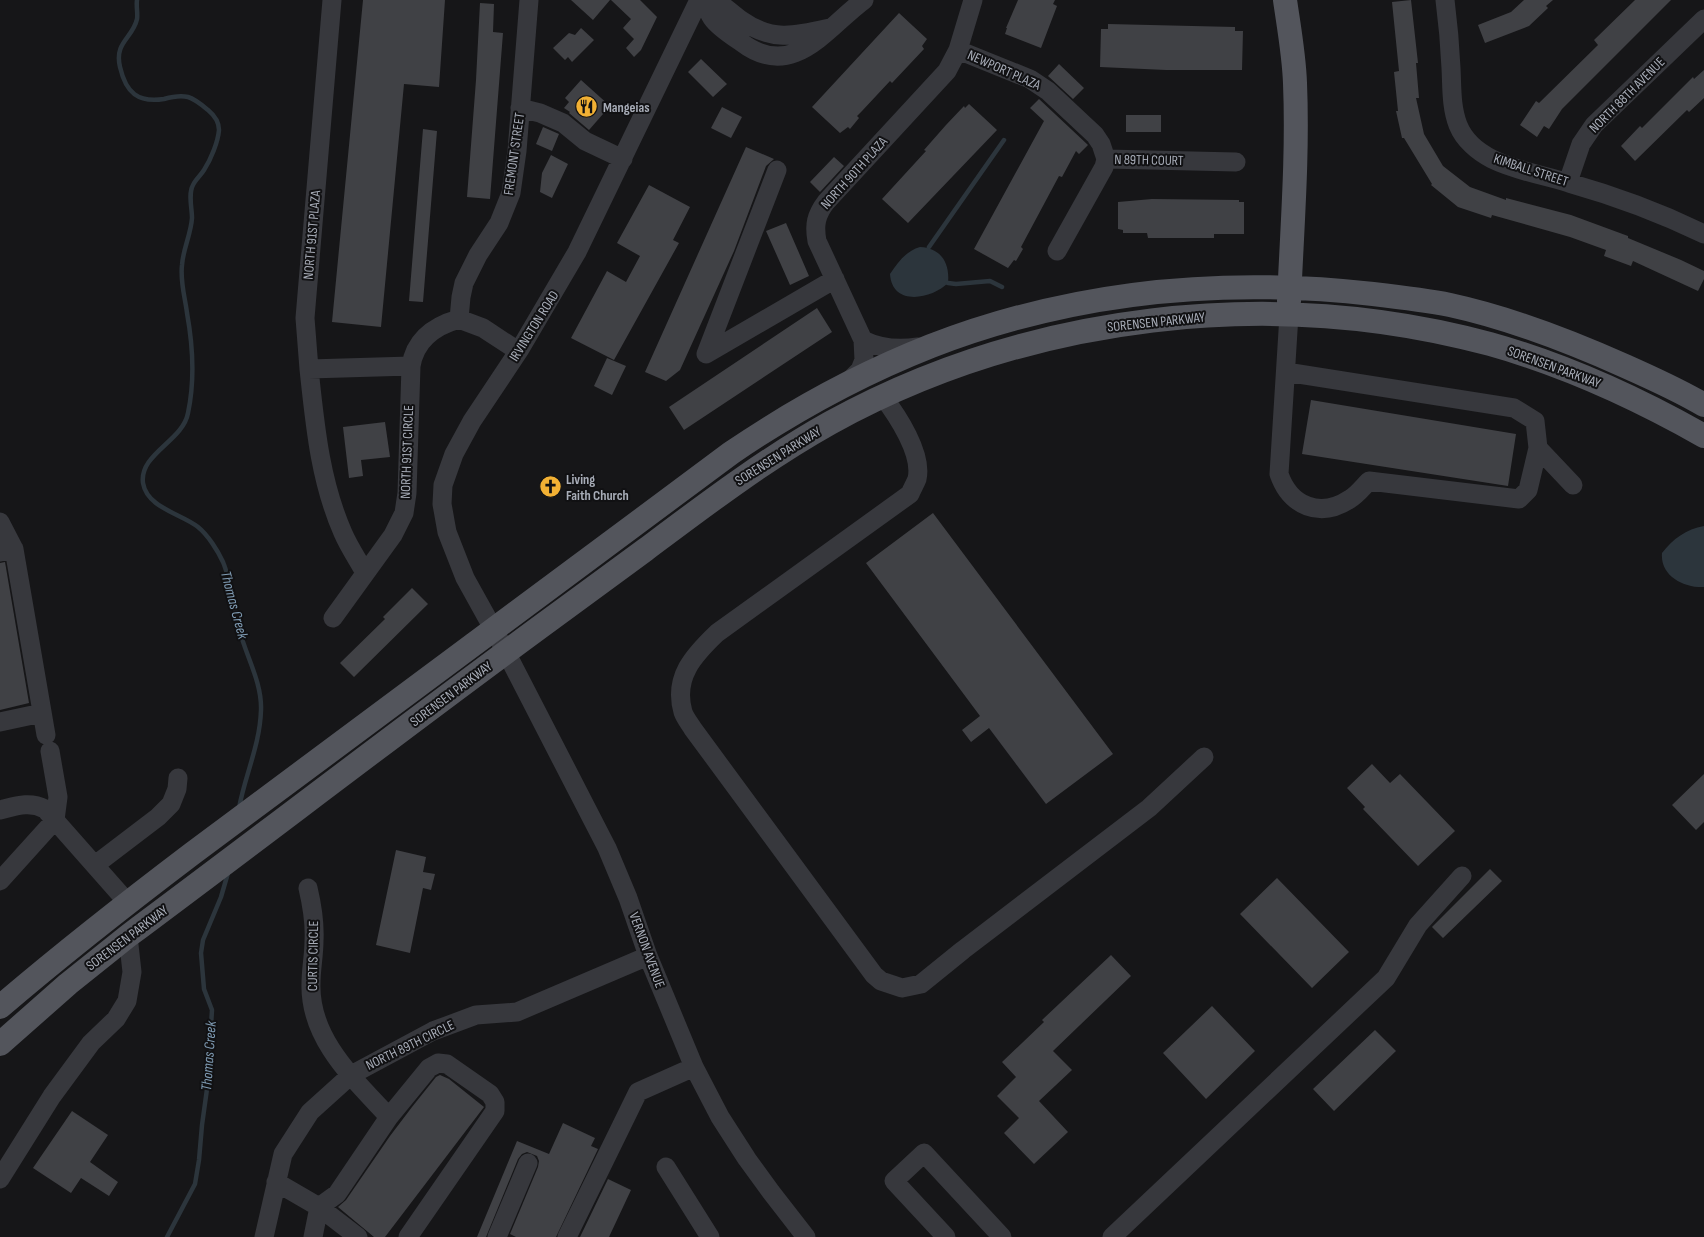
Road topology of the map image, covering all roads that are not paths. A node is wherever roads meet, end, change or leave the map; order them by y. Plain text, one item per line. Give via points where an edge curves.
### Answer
1 (332, 0) edge
2 (529, 0) edge
3 (699, 0) edge
4 (704, 0) edge
5 (713, 0) edge
6 (1285, 0) edge
7 (1446, 0) edge
8 (861, 1) edge
9 (969, 1) edge
10 (1704, 19) edge
11 (831, 28) junction
12 (958, 50) junction
13 (520, 108) junction
14 (623, 159) junction
15 (1106, 159) junction
16 (1236, 162) dead end
17 (777, 170) dead end
18 (1568, 182) junction
19 (1704, 234) edge
20 (1057, 251) dead end
21 (835, 279) junction
22 (1290, 287) junction
23 (1289, 315) junction
24 (459, 319) junction
25 (863, 340) junction
26 (932, 346) junction
27 (518, 351) junction
28 (411, 366) junction
29 (309, 369) junction
30 (1286, 372) junction
31 (843, 386) junction
32 (883, 396) junction
33 (1704, 405) edge
34 (1704, 436) edge
35 (1538, 448) junction
36 (1573, 485) dead end
37 (0, 522) edge
38 (7, 550) edge
39 (365, 573) junction
40 (333, 618) dead end
41 (494, 630) junction
42 (506, 652) junction
43 (42, 713) junction
44 (0, 722) edge
45 (1204, 757) dead end
46 (178, 778) dead end
47 (0, 810) edge
48 (55, 820) junction
49 (95, 864) junction
50 (1462, 876) dead end
51 (0, 882) edge
52 (308, 888) dead end
53 (128, 902) junction
54 (128, 936) junction
55 (648, 956) junction
56 (0, 1007) edge
57 (0, 1044) edge
58 (694, 1068) junction
59 (351, 1074) junction
60 (389, 1117) junction
61 (528, 1163) dead end
62 (666, 1167) dead end
63 (0, 1180) edge
64 (276, 1182) junction
65 (319, 1207) junction
66 (264, 1237) edge
67 (313, 1237) edge
68 (358, 1237) edge
69 (408, 1237) edge
70 (497, 1237) edge
71 (567, 1237) edge
72 (710, 1237) edge
73 (806, 1237) edge
74 (946, 1237) edge
75 (1002, 1237) edge
76 (1112, 1237) edge

1 - 29 street, NORTH 91ST PLAZA via 304,318
2 - 13 street, FREMONT STREET
3 - 14 street, IRVINGTON ROAD
4 - 11 street via 712,19 750,50 764,55 799,53
5 - 11 street via 755,30 770,35 800,35
6 - 22 main road via 1296,114
7 - 18 street, KIMBALL STREET via 1453,98 1462,132 1480,152 1494,160
8 - 11 street
9 - 12 street, NORTH 90TH PLAZA
10 - 18 street, NORTH 88TH AVENUE via 1594,125 1581,144
12 - 15 street, NEWPORT PLAZA via 1030,79 1048,91 1095,135
12 - 21 street, NORTH 90TH PLAZA via 947,71 819,211 815,232 817,241
13 - 14 street via 562,123 585,141
13 - 24 street, FREMONT STREET via 511,193 499,223 464,283
14 - 27 street, IRVINGTON ROAD via 578,252
15 - 16 street, N 89TH COURT
15 - 20 street, N 89TH COURT
17 - 21 street via 706,354
18 - 19 street, KIMBALL STREET via 1629,202
21 - 25 street, NORTH 90TH PLAZA
22 - 23 main road
22 - 26 main road, SORENSEN PARKWAY via 1144,292 1006,321
22 - 33 main road, SORENSEN PARKWAY via 1404,298 1488,315 1586,349
23 - 30 street
23 - 32 main road, SORENSEN PARKWAY via 1174,318 1116,324 979,358
23 - 34 main road, SORENSEN PARKWAY via 1416,328 1495,345 1578,374
24 - 27 street via 483,328
24 - 28 street, NORTH 91ST CIRCLE via 428,334 416,347
25 - 26 street via 892,349
25 - 31 street via 864,360 860,370
26 - 31 main road, SORENSEN PARKWAY
27 - 41 street, IRVINGTON ROAD via 457,448 445,476 443,490 444,514 452,546 465,578
28 - 29 street
28 - 39 street, NORTH 91ST CIRCLE via 404,513 393,535
29 - 39 street, NORTH 91ST PLAZA via 320,457 331,501 343,534
30 - 35 street via 1514,408 1535,421
30 - 35 street via 1279,474 1283,486 1296,500 1314,509 1332,508 1350,499 1369,480 1519,499 1528,490
31 - 41 main road, SORENSEN PARKWAY via 789,415 731,453
32 - 42 main road, SORENSEN PARKWAY via 822,428 738,480
32 - 45 street via 911,442 917,467 910,494 717,633 696,653 686,669 681,688 683,712 693,729 874,974 881,981 902,988 921,984 1149,808
35 - 36 street
37 - 38 street
38 - 43 street
39 - 40 street, NORTH 91ST CIRCLE
41 - 42 street, IRVINGTON ROAD
41 - 53 main road, SORENSEN PARKWAY
42 - 54 main road, SORENSEN PARKWAY
42 - 55 street, VERNON AVENUE via 607,848
43 - 44 street
43 - 48 street via 58,797
46 - 49 street via 171,804
47 - 48 street via 36,804
48 - 49 street
48 - 51 street
49 - 53 street
50 - 76 street via 1418,925 1386,978
52 - 59 street, CURTIS CIRCLE via 313,910 310,984 314,1016 325,1041
53 - 56 main road, SORENSEN PARKWAY
54 - 57 main road, SORENSEN PARKWAY
54 - 63 street via 132,972 127,1001 116,1019 91,1043 52,1096
55 - 58 street, VERNON AVENUE
55 - 59 street, NORTH 89TH CIRCLE via 517,1012 476,1015 433,1031
58 - 71 street via 638,1092
58 - 73 street, VERNON AVENUE via 747,1159
59 - 60 street, CURTIS CIRCLE
59 - 64 street, NORTH 89TH CIRCLE via 310,1112 283,1154
60 - 65 street via 337,1194
60 - 69 street via 429,1068 438,1063 447,1064 490,1094 495,1102 495,1111
61 - 70 street
62 - 72 street
64 - 65 street
64 - 66 street, NORTH 89TH CIRCLE
65 - 67 street
65 - 68 street
74 - 75 street via 894,1182 924,1153

